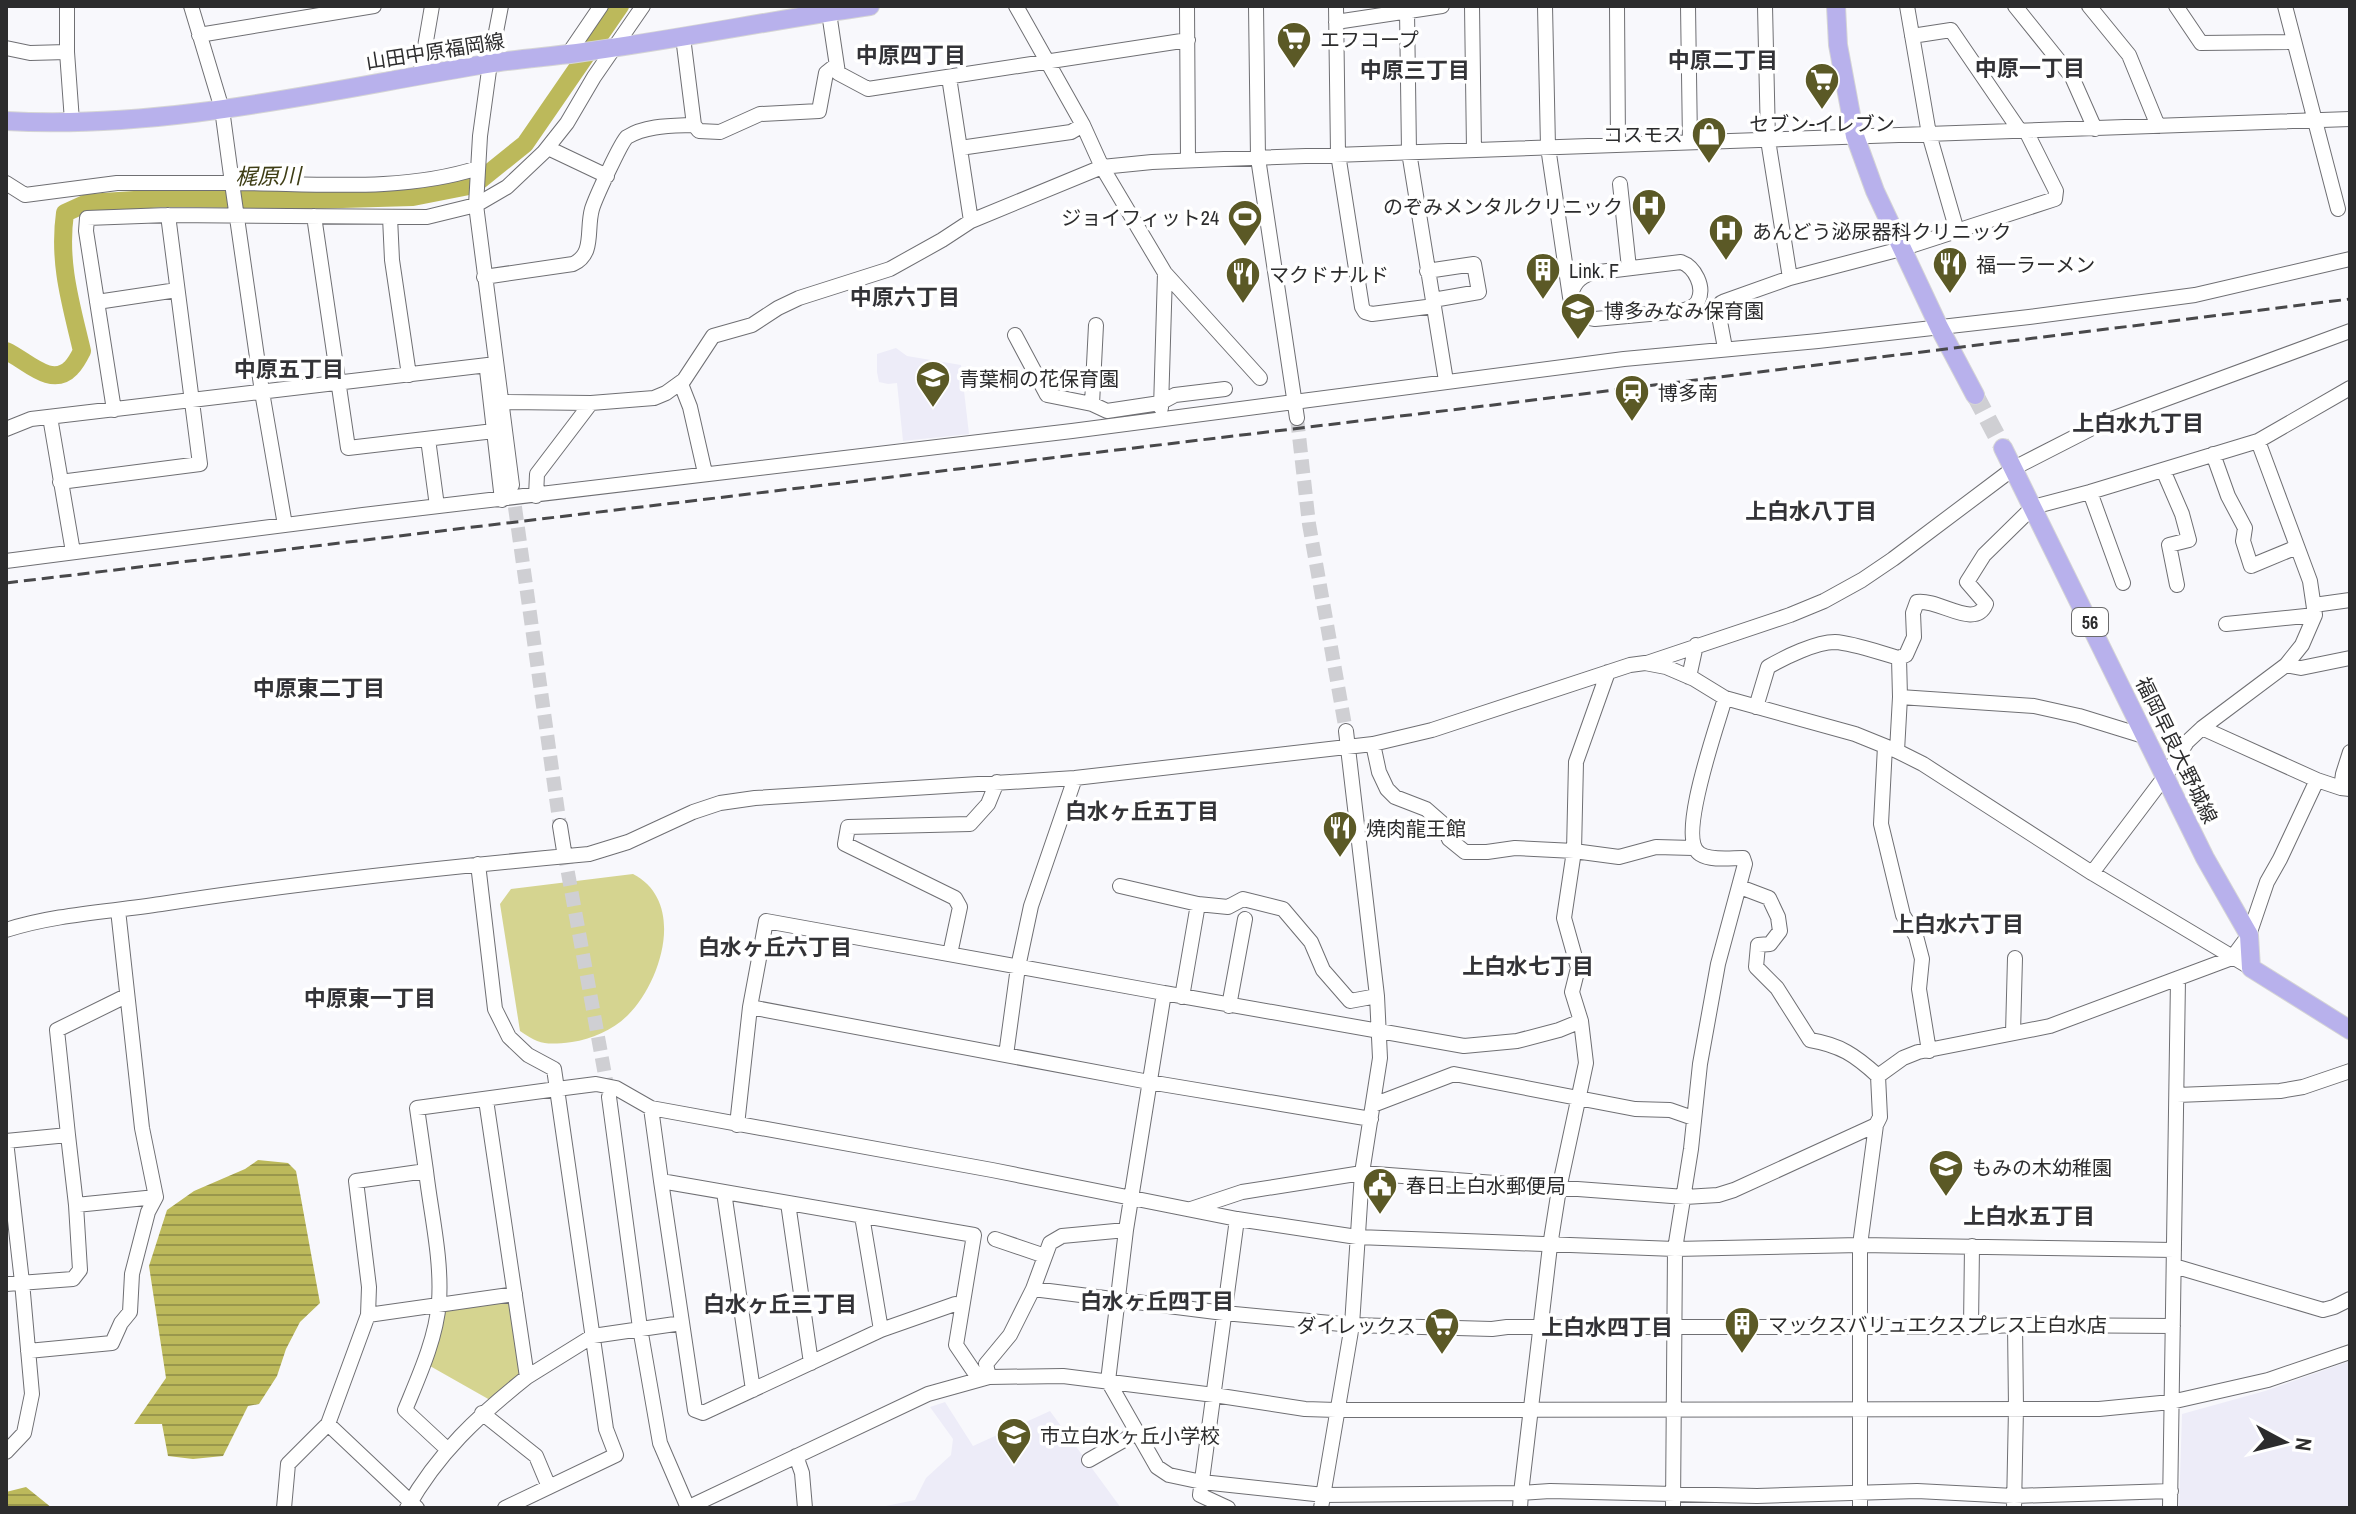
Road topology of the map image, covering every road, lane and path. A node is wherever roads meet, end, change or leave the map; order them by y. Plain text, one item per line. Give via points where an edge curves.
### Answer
1 (67, 6) edge
2 (191, 6) edge
3 (374, 6) edge
4 (432, 6) edge
5 (501, 6) edge
6 (601, 6) edge
7 (643, 6) edge
8 (870, 6) edge
9 (1016, 6) edge
10 (1187, 6) edge
11 (1256, 6) edge
12 (1336, 6) edge
13 (1442, 6) edge
14 (1472, 6) edge
15 (1545, 6) edge
16 (1617, 6) edge
17 (1688, 6) edge
18 (1765, 6) edge
19 (1836, 6) edge
20 (1907, 6) edge
21 (2015, 6) edge
22 (2089, 6) edge
23 (2176, 6) edge
24 (2285, 6) edge
25 (829, 9) edge
26 (1407, 11) junction
27 (286, 12) edge
28 (1336, 22) junction
29 (199, 35) junction
30 (1912, 36) junction
31 (683, 37) junction
32 (1188, 40) junction
33 (2294, 42) junction
34 (609, 47) junction
35 (6, 48) edge
36 (67, 52) junction
37 (572, 53) junction
38 (1046, 62) junction
39 (490, 63) junction
40 (836, 65) junction
41 (420, 76) junction
42 (949, 77) junction
43 (222, 109) junction
44 (2350, 119) edge
45 (2315, 120) junction
46 (6, 121) edge
47 (72, 121) junction
48 (694, 125) junction
49 (1083, 125) junction
50 (2158, 126) junction
51 (2095, 129) junction
52 (2023, 131) junction
53 (1929, 134) junction
54 (1855, 136) junction
55 (1768, 140) junction
56 (1690, 142) junction
57 (1618, 144) junction
58 (1548, 147) junction
59 (548, 148) junction
60 (960, 148) junction
61 (1474, 150) junction
62 (1409, 152) junction
63 (1338, 154) junction
64 (1258, 158) junction
65 (1188, 160) junction
66 (1102, 167) junction
67 (478, 171) junction
68 (607, 176) junction
69 (6, 183) edge
70 (232, 183) junction
71 (1620, 184) dead end
72 (476, 203) junction
73 (2338, 209) dead end
74 (168, 215) junction
75 (237, 215) junction
76 (314, 216) junction
77 (390, 217) junction
78 (971, 221) junction
79 (1957, 231) junction
80 (1901, 249) junction
81 (1563, 252) junction
82 (2350, 259) edge
83 (1629, 268) junction
84 (1427, 271) junction
85 (1165, 273) junction
86 (1591, 273) junction
87 (484, 277) junction
88 (1790, 278) junction
89 (177, 290) junction
90 (1570, 297) junction
91 (97, 302) junction
92 (1433, 303) junction
93 (1096, 325) dead end
94 (1939, 327) junction
95 (2350, 331) edge
96 (1015, 335) dead end
97 (1725, 348) junction
98 (491, 365) junction
99 (409, 375) junction
100 (1260, 378) dead end
101 (1446, 381) junction
102 (338, 384) junction
103 (681, 384) junction
104 (2350, 388) edge
105 (1225, 389) dead end
106 (262, 392) junction
107 (1975, 395) tunnel mouth
108 (192, 402) junction
109 (501, 402) junction
110 (591, 403) junction
111 (1092, 404) junction
112 (114, 410) junction
113 (1162, 410) junction
114 (1296, 410) junction
115 (50, 417) junction
116 (6, 429) edge
117 (494, 431) junction
118 (428, 439) junction
119 (2258, 441) junction
120 (2003, 448) tunnel mouth
121 (2213, 454) junction
122 (2014, 468) junction
123 (2163, 470) junction
124 (705, 473) junction
125 (60, 482) junction
126 (512, 485) tunnel mouth
127 (2090, 492) junction
128 (536, 496) junction
129 (502, 500) junction
130 (437, 506) junction
131 (2033, 507) junction
132 (285, 525) junction
133 (2297, 547) junction
134 (73, 552) junction
135 (6, 561) edge
136 (2179, 575) dead end
137 (2123, 583) dead end
138 (2350, 600) edge
139 (2314, 610) junction
140 (2226, 624) dead end
141 (1696, 645) junction
142 (1899, 658) junction
143 (2350, 658) edge
144 (1645, 663) junction
145 (2286, 665) junction
146 (1608, 672) junction
147 (1689, 677) junction
148 (1900, 697) junction
149 (1725, 698) junction
150 (1756, 707) junction
151 (2202, 728) junction
152 (1346, 731) tunnel mouth
153 (2147, 737) junction
154 (1373, 744) junction
155 (1348, 747) junction
156 (1891, 749) junction
157 (2350, 752) edge
158 (2166, 775) junction
159 (1075, 778) junction
160 (2317, 780) junction
161 (997, 782) junction
162 (2346, 789) edge
163 (560, 826) tunnel mouth
164 (1693, 848) junction
165 (564, 851) tunnel mouth
166 (1574, 851) junction
167 (478, 864) junction
168 (2092, 873) junction
169 (1120, 886) dead end
170 (1740, 887) junction
171 (1198, 904) junction
172 (118, 910) junction
173 (1245, 919) dead end
174 (6, 930) edge
175 (2249, 935) junction
176 (950, 954) junction
177 (2015, 958) dead end
178 (2232, 958) junction
179 (1018, 967) junction
180 (2251, 968) junction
181 (2178, 979) junction
182 (1164, 993) junction
183 (126, 996) junction
184 (1377, 996) junction
185 (1182, 997) junction
186 (1229, 1006) junction
187 (750, 1007) junction
188 (1581, 1021) junction
189 (2350, 1030) edge
190 (1380, 1031) junction
191 (2013, 1033) junction
192 (1929, 1051) junction
193 (1006, 1055) junction
194 (2350, 1071) edge
195 (1878, 1076) junction
196 (1149, 1082) junction
197 (557, 1089) junction
198 (2177, 1095) junction
199 (609, 1097) tunnel mouth
200 (1580, 1098) junction
201 (486, 1100) junction
202 (651, 1108) junction
203 (1372, 1112) junction
204 (1693, 1118) junction
205 (737, 1125) junction
206 (1876, 1125) junction
207 (68, 1135) junction
208 (6, 1141) edge
209 (426, 1171) junction
210 (1362, 1173) junction
211 (661, 1181) junction
212 (1559, 1189) junction
213 (724, 1192) junction
214 (156, 1197) junction
215 (1131, 1197) junction
216 (1683, 1197) junction
217 (788, 1203) junction
218 (76, 1205) junction
219 (1190, 1210) junction
220 (862, 1216) junction
221 (1237, 1219) junction
222 (1126, 1230) junction
223 (1357, 1237) junction
224 (995, 1239) dead end
225 (1860, 1245) junction
226 (1550, 1246) junction
227 (1972, 1246) junction
228 (1675, 1249) junction
229 (2174, 1250) junction
230 (1045, 1256) junction
231 (2174, 1266) junction
232 (22, 1282) junction
233 (6, 1284) edge
234 (1033, 1289) junction
235 (515, 1294) junction
236 (2350, 1299) edge
237 (1118, 1301) junction
238 (438, 1306) junction
239 (961, 1307) junction
240 (1224, 1313) junction
241 (368, 1315) junction
242 (682, 1323) junction
243 (1352, 1325) junction
244 (2015, 1325) junction
245 (2173, 1326) junction
246 (1859, 1327) junction
247 (1971, 1327) junction
248 (640, 1328) junction
249 (1540, 1328) junction
250 (1673, 1328) junction
251 (881, 1330) junction
252 (593, 1336) junction
253 (28, 1351) junction
254 (2350, 1352) edge
255 (811, 1363) junction
256 (527, 1377) junction
257 (984, 1378) junction
258 (1108, 1381) junction
259 (753, 1390) junction
260 (1214, 1395) junction
261 (2171, 1402) junction
262 (2016, 1408) junction
263 (1336, 1410) junction
264 (1530, 1410) junction
265 (1674, 1410) junction
266 (1860, 1410) junction
267 (482, 1413) junction
268 (328, 1424) junction
269 (1138, 1432) junction
270 (447, 1449) junction
271 (6, 1452) edge
272 (796, 1456) junction
273 (1089, 1460) dead end
274 (1202, 1482) junction
275 (549, 1487) junction
276 (2171, 1491) junction
277 (1322, 1501) edge
278 (1520, 1501) edge
279 (1860, 1501) edge
280 (1673, 1502) edge
281 (2014, 1502) edge
282 (412, 1506) edge
283 (284, 1508) edge
284 (505, 1508) edge
285 (687, 1508) edge
286 (805, 1508) edge
287 (1228, 1508) edge
288 (2170, 1508) edge

1 - 36 street
2 - 29 street
3 - 27 street
4 - 41 street
5 - 39 street
6 - 37 street
7 - 34 street
8 - 25 main road, 山田中原福岡線
9 - 38 street
10 - 32 street
11 - 64 street
12 - 28 street
13 - 26 street
14 - 61 street
15 - 58 street
16 - 57 street
17 - 56 street
18 - 55 street
19 - 54 main road
20 - 30 street
21 - 51 street via 2072,77
22 - 50 street via 2129,55
23 - 33 street via 2201,43
24 - 33 street
25 - 31 main road, 山田中原福岡線
25 - 40 street
26 - 28 street
26 - 62 street
27 - 29 street
28 - 63 street
29 - 43 street
30 - 52 street via 1951,30
30 - 53 street
31 - 34 main road, 山田中原福岡線
31 - 48 street
32 - 38 street
32 - 65 street
33 - 45 street
34 - 37 main road, 山田中原福岡線
34 - 59 street
35 - 36 street
36 - 47 street
37 - 39 main road, 山田中原福岡線
38 - 42 street
38 - 49 street
39 - 41 main road, 山田中原福岡線
39 - 67 street
40 - 42 street via 838,73 868,89
40 - 48 street via 826,73 819,111 760,114 720,132 699,131
41 - 43 main road, 山田中原福岡線
42 - 60 street
43 - 47 main road, 山田中原福岡線
43 - 70 street
44 - 45 street
45 - 50 street
45 - 73 street
46 - 47 main road, 山田中原福岡線
48 - 68 street via 657,127 623,139
49 - 60 street via 1071,132
49 - 66 street
50 - 51 street
51 - 52 street
52 - 53 street
52 - 79 street via 2056,191 2055,199
53 - 54 street
53 - 79 street
54 - 55 street
54 - 80 main road
55 - 56 street
55 - 88 street
56 - 57 street
57 - 58 street
58 - 61 street
58 - 81 street
59 - 68 street
59 - 72 street via 507,187
60 - 78 street
61 - 62 street
62 - 63 street
62 - 84 street
63 - 64 street
63 - 92 street via 1365,312
64 - 65 street
64 - 114 street
65 - 66 street
66 - 78 street
66 - 85 street
67 - 70 street via 428,182
67 - 72 street
68 - 87 street via 592,209 583,260
69 - 70 street via 25,195 117,183
70 - 75 street
71 - 83 street
72 - 77 street via 427,217
72 - 87 street
74 - 75 street
74 - 89 street
74 - 91 street via 87,218
75 - 76 street
75 - 106 street
76 - 77 street
76 - 102 street
77 - 99 street
78 - 103 street via 890,269 799,298 752,325 713,336
79 - 80 street
80 - 88 street
80 - 94 main road
81 - 86 street via 1570,263
81 - 90 street
82 - 94 street via 2195,295
83 - 86 street
83 - 90 street via 1690,265 1696,272 1699,300 1682,311 1595,319 1574,310
84 - 92 street
84 - 92 street via 1474,264 1477,278 1479,292
85 - 100 street
85 - 113 street
86 - 90 street via 1574,284
87 - 98 street
88 - 97 street via 1721,303
89 - 91 street
89 - 108 street
91 - 112 street
92 - 101 street
93 - 111 street
94 - 97 street
94 - 107 main road
95 - 122 street via 2106,421
96 - 111 street via 1047,395
97 - 101 street
98 - 99 street
98 - 109 street
98 - 117 street
99 - 102 street
101 - 114 street
102 - 106 street
102 - 118 street via 348,448
103 - 110 street via 644,400
103 - 124 street
104 - 119 street
105 - 113 street via 1175,395
106 - 108 street
106 - 132 street
108 - 112 street
108 - 125 street via 200,464
109 - 110 street
109 - 126 street
110 - 128 street via 537,474
111 - 113 street via 1107,411
112 - 115 street
113 - 114 street
113 - 124 street via 1072,431
115 - 116 street
115 - 125 street
117 - 118 street
117 - 129 street
118 - 130 street
119 - 121 street
119 - 133 street
120 - 122 main road, 福岡早良大野城線 / 56
121 - 123 street
121 - 133 street via 2245,528 2243,541 2251,566
122 - 131 main road, 福岡早良大野城線 / 56
122 - 141 street via 1893,559 1836,594
123 - 127 street
123 - 136 street via 2189,540 2169,545
124 - 128 street
125 - 134 street
127 - 131 street
127 - 137 street
128 - 129 street
129 - 130 street
130 - 132 street
131 - 142 street via 1984,555 1967,582 1986,604 1982,612 1963,614 1917,602 1914,637
131 - 153 main road, 福岡早良大野城線 / 56
132 - 134 street
133 - 139 street
134 - 135 street
138 - 139 street
139 - 140 street
139 - 145 street via 2302,645
141 - 144 street
141 - 147 street
142 - 148 street
142 - 150 street via 1834,642 1808,649 1768,667
143 - 145 street via 2301,668
144 - 146 street
144 - 147 street
145 - 151 street
146 - 154 street
146 - 166 street via 1576,762
147 - 149 street
148 - 153 street via 2034,706
148 - 156 street
149 - 150 street
149 - 164 street via 1701,778
150 - 156 street
151 - 158 street
151 - 160 street
152 - 155 street
153 - 158 main road, 福岡早良大野城線 / 56
154 - 155 street
154 - 166 street via 1387,789 1426,809 1465,852
155 - 159 street
155 - 184 street
156 - 168 street via 1923,764
156 - 192 street via 1881,824 1903,915 1922,959 1919,989
157 - 162 street via 2343,774
158 - 168 street
158 - 175 main road, 福岡早良大野城線 / 56
159 - 161 street
159 - 179 street via 1031,906
160 - 162 street
160 - 175 street via 2267,882
161 - 167 street via 720,803 589,854
161 - 176 street via 988,804 970,824 848,827 845,844 955,898 960,907
163 - 165 street
164 - 166 street via 1656,847 1619,857
164 - 170 street via 1709,857 1743,858
166 - 188 street via 1564,918 1578,968 1572,992
167 - 172 street
167 - 197 street via 495,1009 509,1037 554,1069
168 - 178 street
169 - 171 street
170 - 195 street via 1769,898 1778,917 1780,931 1770,944 1758,945 1756,967 1777,988 1810,1040 1834,1044
170 - 204 street via 1718,964
171 - 184 street via 1228,907 1243,899 1283,909 1350,1001
171 - 185 street
172 - 174 street
172 - 183 street
173 - 186 street
175 - 178 street
175 - 180 main road, 福岡早良大野城線 / 56
176 - 179 street
176 - 187 street via 766,921
177 - 191 street
178 - 180 street
178 - 181 street
179 - 182 street
179 - 193 street
180 - 189 main road
181 - 191 street via 2050,1026
181 - 198 street
182 - 185 street
182 - 196 street
183 - 207 street via 57,1030
183 - 214 street
184 - 190 street
185 - 186 street
186 - 190 street
187 - 193 street
187 - 205 street
188 - 190 street via 1517,1041 1464,1046
188 - 200 street via 1586,1063
190 - 203 street
191 - 192 street
192 - 195 street via 1903,1058
193 - 196 street
194 - 198 street via 2280,1091
195 - 206 street
196 - 203 street
196 - 215 street
197 - 201 street
197 - 202 street via 596,1084 616,1088
197 - 252 street
198 - 229 street
199 - 248 street
200 - 203 street via 1454,1074
200 - 204 street
200 - 212 street
201 - 209 street via 417,1108
201 - 235 street
202 - 205 street
202 - 211 street
203 - 210 street
204 - 216 street
205 - 215 street
206 - 216 street via 1734,1190
206 - 225 street
207 - 208 street
207 - 218 street
208 - 232 street
209 - 238 street
209 - 241 street via 356,1181
210 - 212 street
210 - 219 street via 1242,1192
210 - 223 street
211 - 213 street
211 - 242 street
212 - 216 street
212 - 226 street
213 - 217 street
213 - 259 street
214 - 218 street
214 - 253 street via 132,1274 130,1312 112,1343
215 - 219 street
215 - 222 street
216 - 228 street
217 - 220 street
217 - 255 street
218 - 232 street via 80,1270 73,1279
219 - 221 street
220 - 239 street via 974,1235
220 - 251 street
221 - 223 street
221 - 240 street
222 - 230 street via 1062,1236 1050,1243
222 - 237 street
223 - 226 street
223 - 243 street
224 - 230 street
225 - 227 street
225 - 228 street
225 - 246 street
226 - 228 street
226 - 249 street
227 - 229 street
227 - 247 street
228 - 250 street
229 - 231 street
230 - 234 street
231 - 236 street via 2323,1310
231 - 245 street
232 - 233 street
232 - 253 street
234 - 237 street
234 - 257 street via 1010,1335 986,1364
235 - 238 street
235 - 256 street
237 - 240 street
237 - 258 street
238 - 241 street
238 - 270 street via 425,1361 405,1410
239 - 251 street via 955,1304
239 - 257 street via 956,1345
240 - 243 street
240 - 260 street
241 - 268 street
242 - 248 street
242 - 259 street via 695,1410 703,1413
243 - 249 street
243 - 263 street
244 - 245 street
244 - 247 street
244 - 262 street
245 - 261 street
246 - 247 street
246 - 250 street
246 - 266 street
248 - 252 street
248 - 285 street via 660,1443
249 - 250 street
249 - 264 street
250 - 265 street
251 - 255 street
252 - 256 street
252 - 275 street via 606,1429 616,1455
253 - 271 street via 30,1408 24,1433
254 - 261 street via 2268,1380
255 - 259 street
256 - 267 street
257 - 258 street via 1029,1375
257 - 272 street via 928,1394
258 - 260 street
258 - 269 street
260 - 263 street
260 - 274 street
261 - 262 street via 2099,1409
261 - 276 street
262 - 266 street
262 - 281 street
263 - 264 street
263 - 277 street
264 - 265 street
264 - 278 street
265 - 266 street
265 - 280 street
266 - 279 street
267 - 270 street
267 - 275 street via 536,1456
268 - 282 street
268 - 283 street via 288,1464
269 - 273 street
269 - 274 street via 1157,1467
270 - 282 street
272 - 285 street
272 - 286 street
274 - 277 street
274 - 287 street via 1200,1495
275 - 284 street
276 - 281 street
276 - 288 street
277 - 278 street
278 - 280 street via 1550,1491
279 - 280 street via 1744,1497
279 - 281 street via 1917,1491

